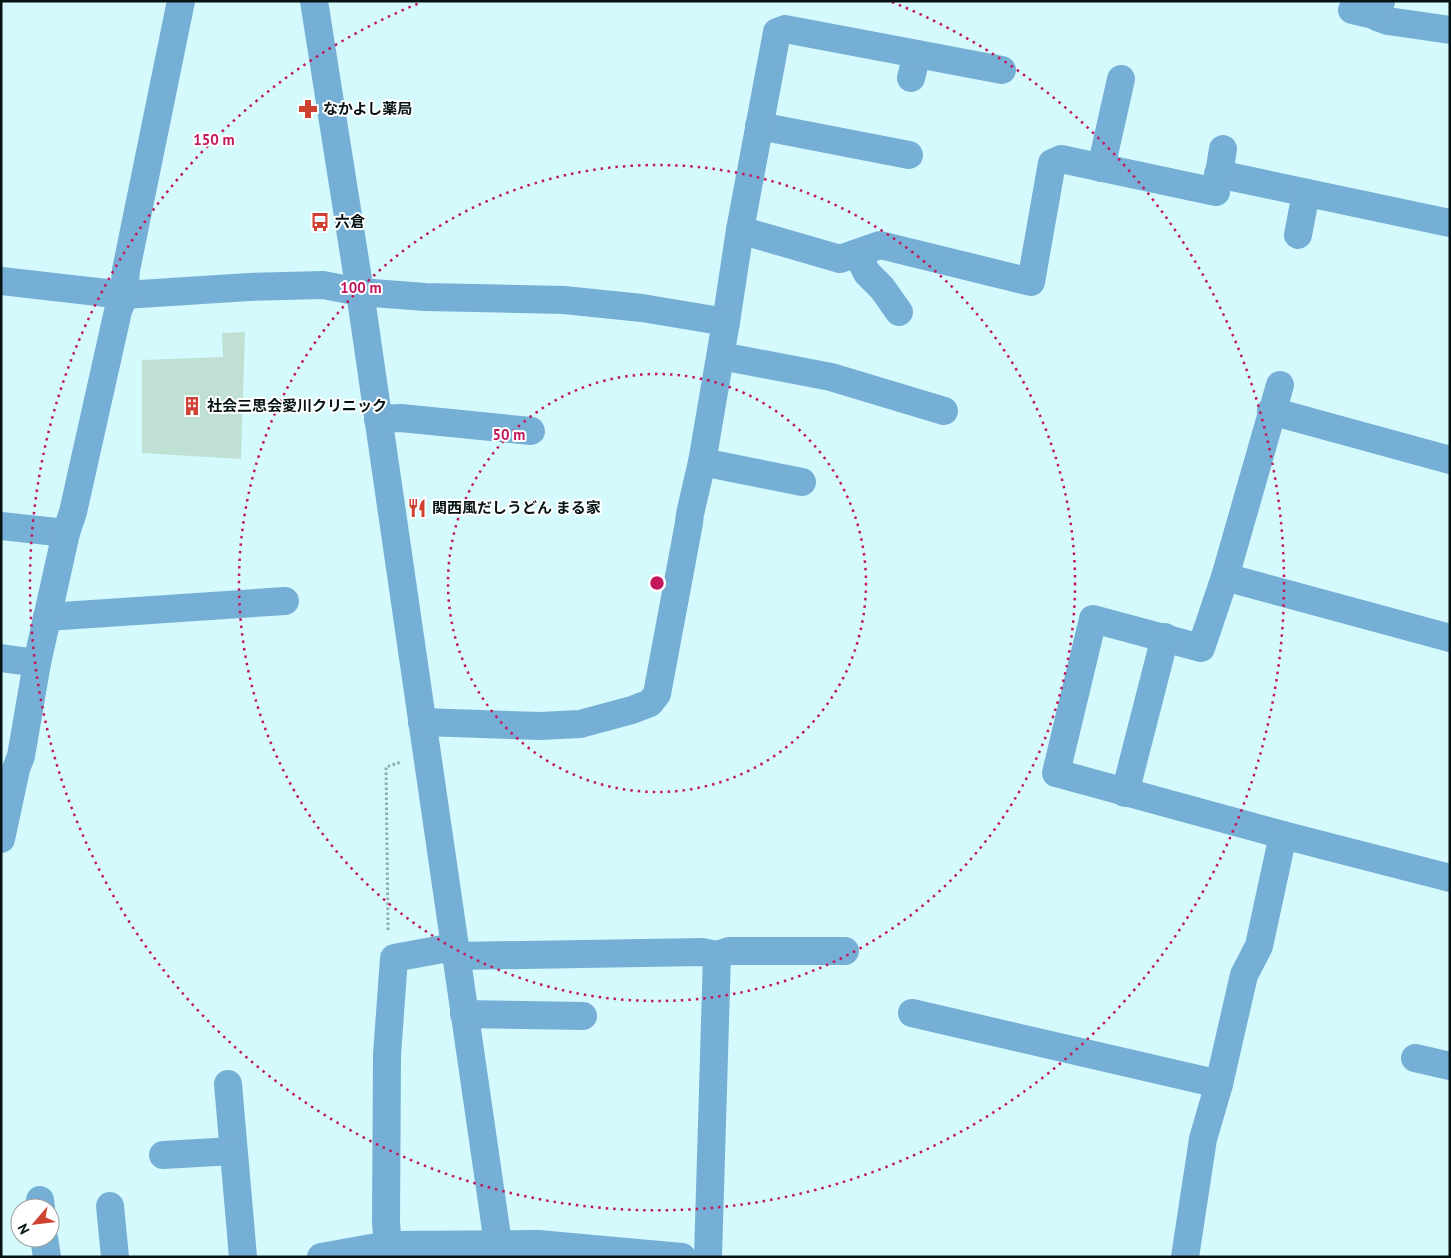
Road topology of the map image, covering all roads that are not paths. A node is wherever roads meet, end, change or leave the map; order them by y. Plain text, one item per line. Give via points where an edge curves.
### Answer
1 (181, 1) edge
2 (314, 1) edge
3 (1370, 9) edge
4 (1450, 30) edge
5 (1002, 72) dead end
6 (1121, 78) dead end
7 (759, 126) junction
8 (908, 155) dead end
9 (1101, 168) junction
10 (1306, 193) junction
11 (1450, 223) edge
12 (740, 230) junction
13 (1298, 235) dead end
14 (858, 253) junction
15 (1, 281) edge
16 (360, 292) junction
17 (124, 295) junction
18 (899, 312) dead end
19 (726, 322) junction
20 (721, 356) junction
21 (1280, 385) dead end
22 (944, 411) dead end
23 (1271, 411) junction
24 (378, 419) junction
25 (531, 431) dead end
26 (1450, 460) edge
27 (702, 462) junction
28 (802, 482) dead end
29 (1, 526) edge
30 (66, 533) junction
31 (1225, 577) junction
32 (285, 601) dead end
33 (47, 617) junction
34 (1165, 637) junction
35 (1450, 638) edge
36 (1, 658) edge
37 (37, 663) junction
38 (422, 722) junction
39 (9, 770) edge
40 (1125, 793) junction
41 (1283, 835) junction
42 (1, 839) edge
43 (1450, 878) edge
44 (455, 951) junction
45 (846, 951) dead end
46 (717, 955) junction
47 (912, 1013) dead end
48 (464, 1014) junction
49 (583, 1016) dead end
50 (228, 1084) dead end
51 (1219, 1084) junction
52 (234, 1150) junction
53 (163, 1155) dead end
54 (110, 1206) dead end
55 (388, 1245) junction
56 (499, 1251) edge
57 (358, 1254) edge
58 (115, 1257) edge
59 (242, 1257) edge
60 (321, 1257) edge
61 (682, 1257) edge
62 (708, 1257) edge
63 (1185, 1257) edge

1 - 17 street via 126,270
2 - 16 street
3 - 4 street via 1388,21
5 - 7 street via 914,66 785,28 777,32
6 - 9 street
7 - 8 street via 880,161
7 - 12 street
9 - 10 street via 1216,192 1221,161
9 - 14 street via 1061,159 1052,163 1032,282 880,246
10 - 11 street
10 - 13 street
12 - 14 street via 840,258
12 - 19 street
14 - 18 street via 866,273 882,288
15 - 17 street
16 - 17 street via 323,285
16 - 19 street via 564,300 642,308
16 - 24 street
17 - 30 street
19 - 20 street
20 - 22 street via 831,377 859,395
20 - 27 street
21 - 23 street
23 - 26 street
23 - 31 street
24 - 25 street via 401,418
24 - 38 street
27 - 28 street
27 - 38 street via 656,694 650,703 580,724 540,726
29 - 30 street
30 - 33 street
31 - 34 street via 1201,648
31 - 35 street
32 - 33 street
33 - 37 street
34 - 40 street
34 - 40 street via 1092,619 1056,773
36 - 37 street
37 - 39 street via 21,756
38 - 44 street
39 - 42 street
40 - 41 street
41 - 43 street
41 - 51 street via 1259,946 1244,975
44 - 46 street via 585,965 702,952
44 - 48 street
44 - 55 street via 394,958 387,1055
45 - 46 street via 729,951
46 - 62 street
47 - 51 street via 1010,1047
48 - 49 street
48 - 56 street
50 - 52 street
51 - 63 street via 1203,1139
52 - 53 street
52 - 59 street
54 - 58 street
55 - 56 street
55 - 57 street
56 - 61 street via 538,1244
57 - 60 street

